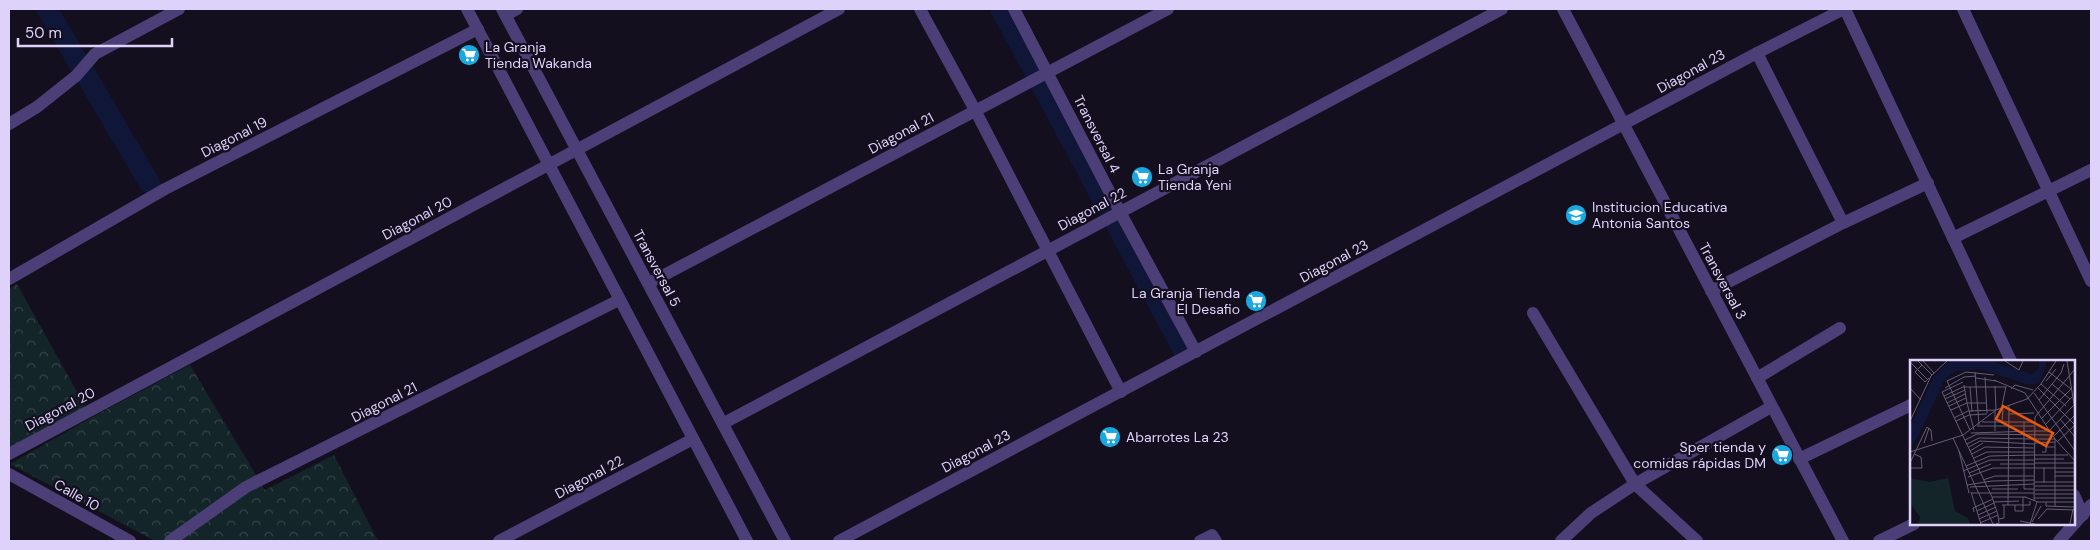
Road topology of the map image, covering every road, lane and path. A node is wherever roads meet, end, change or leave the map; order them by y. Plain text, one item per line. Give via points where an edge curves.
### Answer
1 (179, 9) edge
2 (467, 9) edge
3 (518, 9) edge
4 (839, 9) edge
5 (920, 9) edge
6 (1014, 9) edge
7 (1168, 9) edge
8 (1502, 9) edge
9 (1563, 9) edge
10 (1844, 9) edge
11 (1963, 9) edge
12 (504, 12) edge
13 (478, 29) junction
14 (1757, 52) junction
15 (1045, 75) junction
16 (975, 110) junction
17 (9, 124) edge
18 (1624, 125) junction
19 (578, 149) junction
20 (548, 165) junction
21 (2091, 170) edge
22 (1928, 183) junction
23 (2049, 190) junction
24 (1116, 214) junction
25 (1843, 223) junction
26 (1953, 238) junction
27 (1048, 251) junction
28 (9, 279) edge
29 (2091, 280) edge
30 (649, 283) junction
31 (1711, 291) junction
32 (619, 300) junction
33 (1533, 313) dead end
34 (1840, 328) dead end
35 (1196, 352) junction
36 (2008, 360) edge
37 (1757, 378) junction
38 (1121, 392) junction
39 (1910, 405) edge
40 (1772, 407) junction
41 (724, 423) junction
42 (692, 439) junction
43 (9, 454) edge
44 (1799, 459) junction
45 (9, 474) edge
46 (1635, 484) junction
47 (2075, 496) edge
48 (2087, 510) edge
49 (2075, 523) edge
50 (1912, 525) edge
51 (2073, 525) edge
52 (1214, 538) edge
53 (130, 541) edge
54 (170, 541) edge
55 (499, 541) edge
56 (747, 541) edge
57 (785, 541) edge
58 (839, 541) edge
59 (1200, 541) edge
60 (1561, 541) edge
61 (1697, 541) edge
62 (1842, 541) edge
63 (1879, 541) edge
64 (2059, 541) edge

1 - 17 street via 95,54 76,76
2 - 13 street
3 - 12 street
4 - 19 street, Diagonal 20
5 - 16 street
6 - 15 street, Transversal 4
7 - 15 street, Diagonal 21
8 - 24 street, Diagonal 22
9 - 18 street, Transversal 3
10 - 14 street, Diagonal 23
10 - 22 street
11 - 23 street
12 - 19 street, Transversal 5
13 - 20 street
13 - 28 street, Diagonal 19 via 165,189
14 - 18 street, Diagonal 23
14 - 25 street
15 - 16 street, Diagonal 21
15 - 24 street, Transversal 4
16 - 27 street
16 - 30 street, Diagonal 21
18 - 31 street, Transversal 3
18 - 35 street, Diagonal 23
19 - 20 street, Diagonal 20
19 - 30 street, Transversal 5
20 - 32 street
20 - 43 street, Diagonal 20
21 - 23 street
22 - 25 street
22 - 26 street
23 - 26 street
23 - 29 street
24 - 27 street, Diagonal 22
24 - 35 street, Transversal 4
25 - 31 street
26 - 36 street
27 - 38 street
27 - 41 street, Diagonal 22
30 - 41 street, Transversal 5
31 - 37 street, Transversal 3
32 - 42 street
32 - 54 street, Diagonal 21 via 246,488
33 - 46 street
34 - 37 street
35 - 38 street, Diagonal 23
37 - 40 street, Transversal 3
38 - 58 street, Diagonal 23
39 - 44 street
40 - 44 street, Transversal 3
40 - 46 street
41 - 57 street, Transversal 5
42 - 55 street, Diagonal 22
42 - 56 street
44 - 62 street, Transversal 3
45 - 53 street, Calle 10
46 - 60 street via 1591,514
46 - 61 street
47 - 48 street
48 - 49 street
50 - 63 street
51 - 64 street
52 - 59 street

